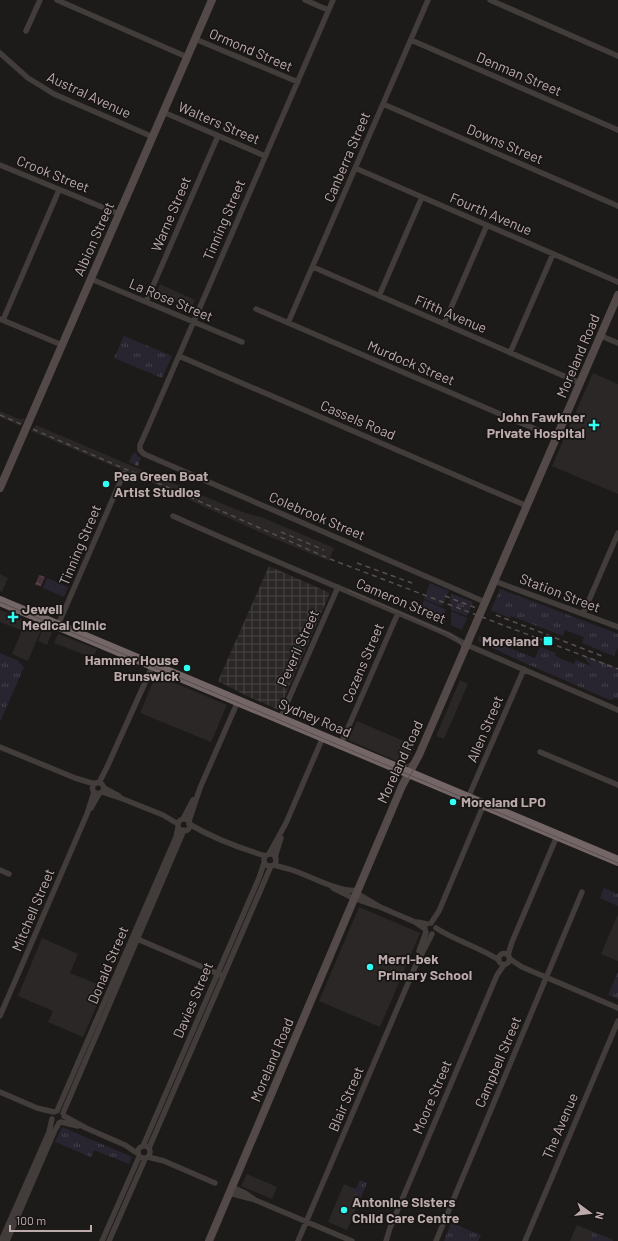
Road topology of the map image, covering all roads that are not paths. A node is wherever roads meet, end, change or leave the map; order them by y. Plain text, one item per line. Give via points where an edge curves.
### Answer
1 (40, 0) edge
2 (58, 0) edge
3 (212, 0) edge
4 (305, 0) edge
5 (333, 0) edge
6 (428, 0) edge
7 (490, 0) edge
8 (328, 10) junction
9 (26, 31) dead end
10 (195, 39) junction
11 (411, 40) junction
12 (0, 53) edge
13 (618, 56) edge
14 (187, 57) junction
15 (298, 82) junction
16 (383, 104) junction
17 (163, 112) junction
18 (618, 130) edge
19 (218, 136) junction
20 (153, 137) junction
21 (265, 156) junction
22 (0, 165) edge
23 (355, 168) junction
24 (59, 190) junction
25 (422, 197) junction
26 (618, 206) edge
27 (119, 214) junction
28 (487, 225) junction
29 (553, 254) junction
30 (312, 267) junction
31 (91, 279) junction
32 (618, 282) edge
33 (618, 295) edge
34 (379, 296) junction
35 (146, 302) junction
36 (256, 309) dead end
37 (1, 320) edge
38 (194, 322) junction
39 (288, 323) junction
40 (444, 324) junction
41 (600, 336) junction
42 (242, 342) dead end
43 (618, 343) edge
44 (62, 345) junction
45 (510, 352) junction
46 (179, 356) junction
47 (580, 383) junction
48 (556, 438) junction
49 (140, 450) joint
50 (124, 473) dead end
51 (0, 488) edge
52 (527, 506) junction
53 (173, 516) dead end
54 (618, 533) edge
55 (494, 581) junction
56 (338, 587) junction
57 (0, 601) edge
58 (485, 602) junction
59 (398, 613) junction
60 (583, 614) junction
61 (58, 625) junction
62 (618, 627) edge
63 (467, 645) junction
64 (153, 665) junction
65 (524, 669) junction
66 (238, 701) junction
67 (618, 710) edge
68 (280, 719) junction
69 (323, 737) junction
70 (341, 744) junction
71 (0, 747) edge
72 (540, 752) dead end
73 (409, 773) junction
74 (618, 785) edge
75 (98, 788) junction
76 (200, 788) junction
77 (468, 798) junction
78 (484, 804) junction
79 (180, 822) junction
80 (187, 826) junction
81 (557, 836) junction
82 (270, 860) junction
83 (618, 861) edge
84 (0, 870) edge
85 (9, 874) dead end
86 (324, 882) junction
87 (582, 892) dead end
88 (356, 894) junction
89 (430, 927) junction
90 (432, 934) junction
91 (448, 936) junction
92 (135, 938) junction
93 (504, 959) junction
94 (415, 967) junction
95 (220, 974) junction
96 (547, 977) junction
97 (618, 1008) edge
98 (0, 1016) edge
99 (618, 1021) edge
100 (0, 1092) edge
101 (57, 1115) junction
102 (60, 1122) junction
103 (86, 1128) junction
104 (144, 1152) junction
105 (215, 1183) dead end
106 (231, 1190) junction
107 (114, 1220) junction
108 (307, 1222) junction
109 (390, 1228) junction
110 (2, 1241) edge
111 (7, 1241) edge
112 (102, 1241) edge
113 (109, 1241) edge
114 (209, 1241) edge
115 (298, 1241) edge
116 (352, 1241) edge
117 (383, 1241) edge
118 (386, 1241) edge
119 (436, 1241) edge
120 (525, 1241) edge

1 - 9 street
2 - 14 street
3 - 10 main road, Albion Street
4 - 8 street
5 - 8 street, Tinning Street
6 - 11 street, Canberra Street
7 - 13 street
8 - 15 street, Tinning Street
10 - 14 main road, Albion Street
10 - 15 street, Ormond Street
11 - 16 street, Canberra Street
11 - 18 street, Denman Street
12 - 20 street, Austral Avenue via 28,78 54,94
14 - 17 main road, Albion Street
15 - 21 street, Tinning Street
16 - 23 street, Canberra Street
16 - 26 street, Downs Street
17 - 19 street, Walters Street
17 - 20 main road, Albion Street
19 - 21 street, Walters Street
19 - 35 street, Warne Street
20 - 27 main road, Albion Street
21 - 38 street, Tinning Street
22 - 24 street, Crook Street
23 - 25 street, Fourth Avenue
23 - 30 street, Canberra Street
24 - 27 street, Crook Street
24 - 37 street
25 - 28 street, Fourth Avenue
25 - 34 street
27 - 31 main road, Albion Street
28 - 29 street, Fourth Avenue
28 - 40 street
29 - 32 street, Fourth Avenue
29 - 45 street
30 - 34 street, Fifth Avenue
30 - 39 street, Canberra Street
31 - 35 street, La Rose Street
31 - 44 main road, Albion Street
33 - 41 main road, Moreland Road
34 - 40 street, Fifth Avenue
35 - 38 street, La Rose Street
36 - 39 street, Murdock Street
37 - 44 street
38 - 42 street, La Rose Street
38 - 46 street, Tinning Street
39 - 48 street, Murdock Street
40 - 45 street, Fifth Avenue
41 - 43 street
41 - 47 main road, Moreland Road
44 - 51 main road, Albion Street
45 - 47 street, Fifth Avenue
46 - 49 street, Tinning Street
46 - 52 street, Cassels Road
47 - 48 main road, Moreland Road
48 - 52 main road, Moreland Road
49 - 58 street, Colebrook Street via 144,454
50 - 61 street, Tinning Street
52 - 55 main road, Moreland Road
53 - 56 street, Cameron Street
54 - 60 street
55 - 58 main road, Moreland Road
55 - 60 street, Station Street
56 - 59 street, Cameron Street
56 - 68 street, Peveril Street
57 - 61 highway, Sydney Road
58 - 63 main road, Moreland Road
59 - 63 street, Cameron Street
59 - 70 street, Cozens Street
60 - 62 street, Station Street
61 - 64 highway, Sydney Road
63 - 65 street, Cameron Street
63 - 73 main road, Moreland Road
64 - 66 highway, Sydney Road
64 - 75 street, Mitchell Street
65 - 67 street, Cameron Street
65 - 77 street, Allen Street
66 - 68 highway, Sydney Road
66 - 76 street, Donald Street
68 - 69 highway, Sydney Road
69 - 70 highway, Sydney Road
69 - 82 street, Davies Street
70 - 73 highway, Sydney Road
71 - 75 street
72 - 74 street
73 - 77 highway, Sydney Road
73 - 88 main road, Moreland Road
75 - 79 street
75 - 98 street, Mitchell Street
76 - 79 street, Donald Street
76 - 80 street, Donald Street
77 - 78 highway, Sydney Road
78 - 81 highway, Sydney Road
78 - 89 street, Blair Street
79 - 80 street via 186,819
79 - 80 street via 181,830
79 - 92 street, Donald Street
80 - 82 street
80 - 92 street, Donald Street
81 - 83 highway, Sydney Road
81 - 93 street, Moore Street
82 - 86 street
82 - 95 street, Davies Street via 256,884
84 - 85 street
86 - 88 street
86 - 88 street via 354,891
87 - 96 street, Campbell Street
88 - 89 street via 380,907
88 - 106 main road, Moreland Road
89 - 90 street, Blair Street via 435,931
89 - 91 street
89 - 94 street, Blair Street
90 - 91 street
90 - 94 street, Blair Street
91 - 93 street
92 - 95 street
92 - 101 street, Donald Street
93 - 96 street
93 - 109 street, Moore Street
94 - 108 street, Blair Street
95 - 104 street, Davies Street
96 - 97 street
96 - 119 street, Campbell Street
99 - 120 street, The Avenue
100 - 101 street
101 - 102 street
101 - 102 street via 56,1123
101 - 103 street
101 - 110 street, Donald Street
102 - 103 street
102 - 111 street
103 - 104 street
104 - 105 street
104 - 107 street, Davies Street
106 - 108 street
106 - 114 main road, Moreland Road
107 - 112 street, Davies Street
107 - 113 street, Davies Street
108 - 115 street, Blair Street
108 - 116 street
109 - 117 street, Moore Street
109 - 118 street, Moore Street

